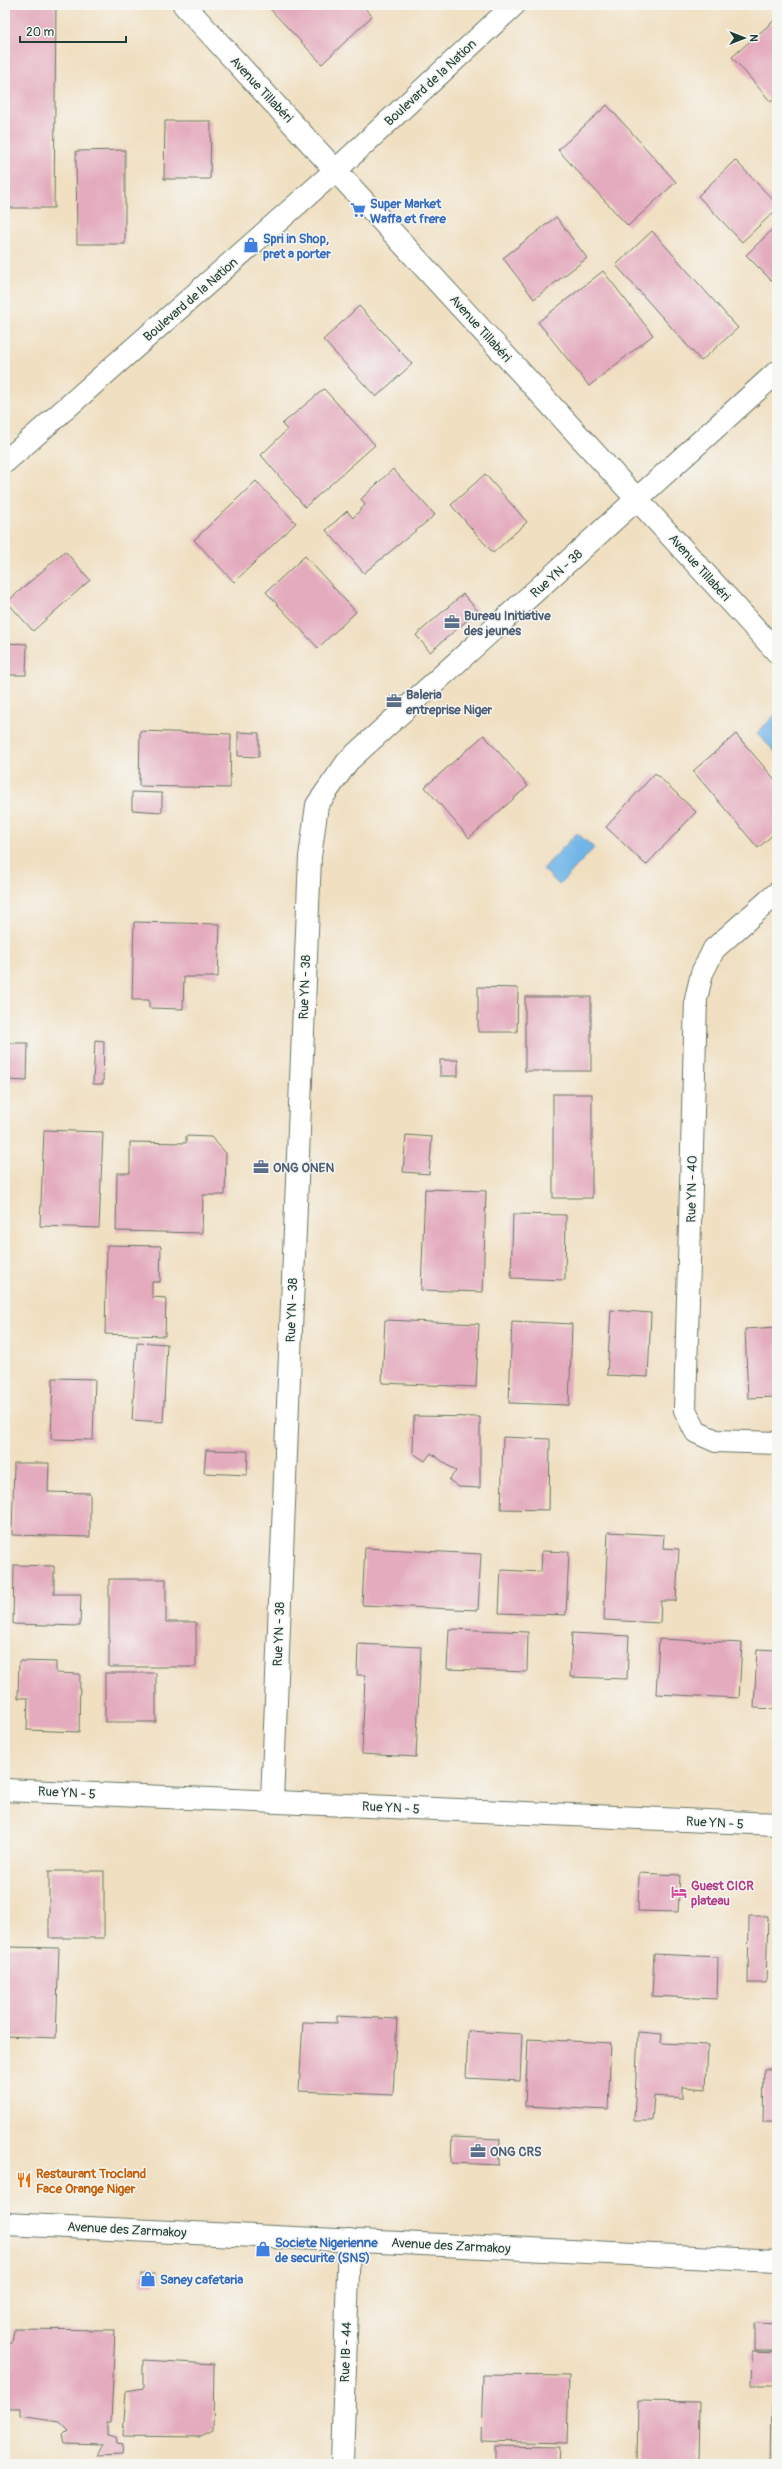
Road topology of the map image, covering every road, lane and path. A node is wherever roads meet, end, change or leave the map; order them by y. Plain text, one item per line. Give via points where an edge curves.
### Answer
1 (184, 5) edge
2 (514, 5) edge
3 (336, 170) junction
4 (777, 372) edge
5 (5, 462) edge
6 (638, 499) junction
7 (777, 652) edge
8 (777, 893) edge
9 (777, 1443) edge
10 (5, 1790) edge
11 (272, 1801) junction
12 (777, 1824) edge
13 (5, 2224) edge
14 (349, 2240) junction
15 (777, 2261) edge
16 (342, 2464) edge

1 - 3 street, Avenue Tillabéri
2 - 3 street, Boulevard de la Nation
3 - 5 street, Boulevard de la Nation
3 - 6 street, Avenue Tillabéri
4 - 6 street, Rue YN - 38
6 - 7 street, Avenue Tillabéri
6 - 11 street, Rue YN - 38 via 348,761 317,805 310,857
8 - 9 street, Rue YN - 40 via 714,949 702,973 696,999 685,1410 696,1432 716,1441
10 - 11 street, Rue YN - 5
11 - 12 street, Rue YN - 5
13 - 14 street, Avenue des Zarmakoy
14 - 15 street, Avenue des Zarmakoy
14 - 16 street, Rue IB - 44

